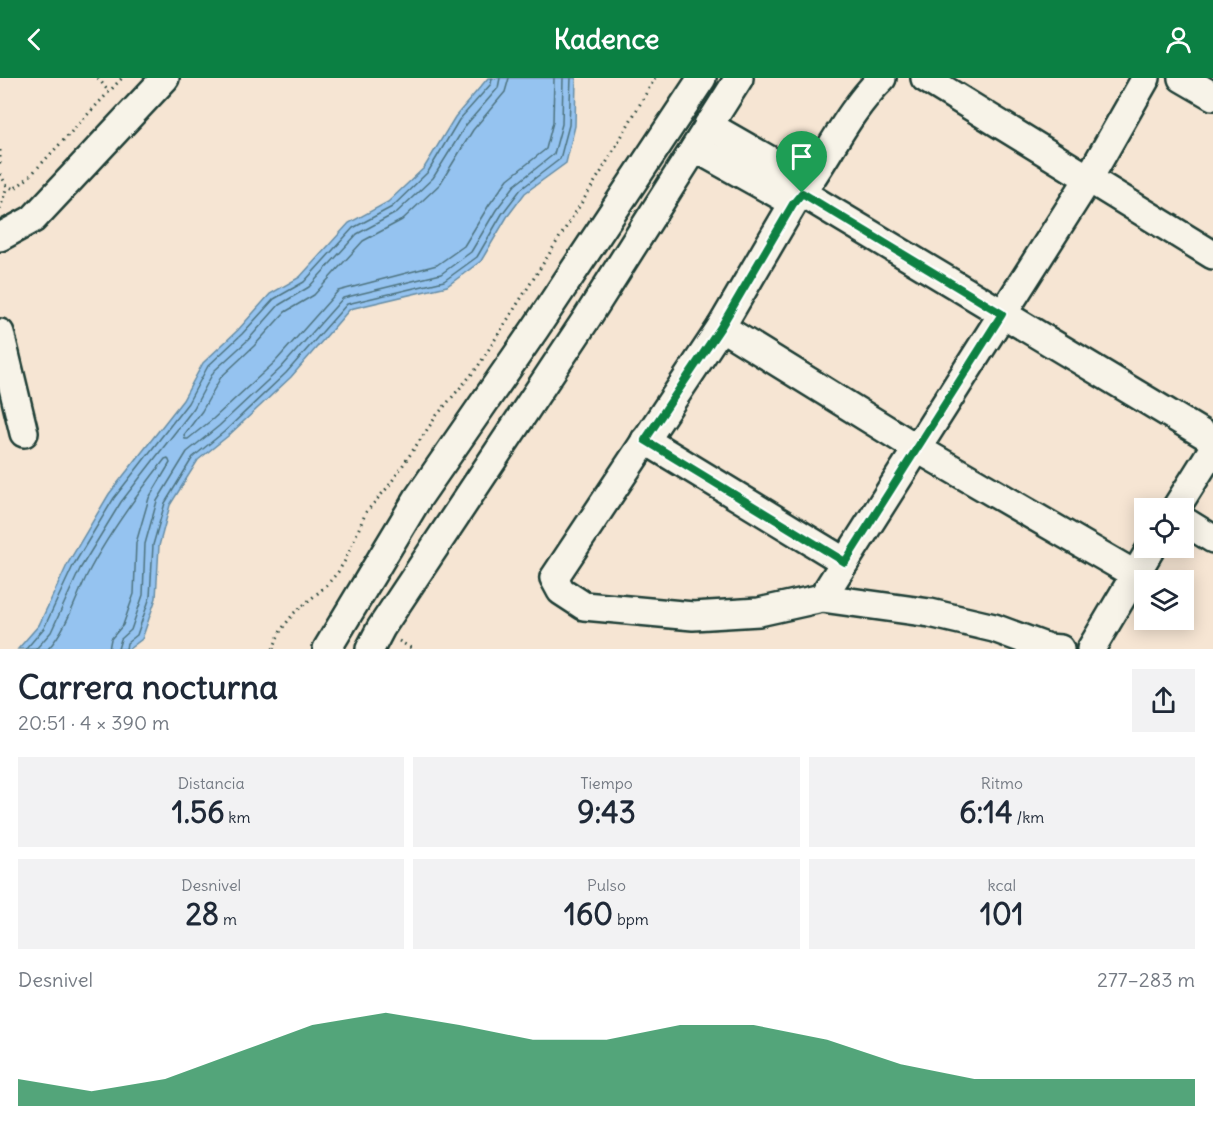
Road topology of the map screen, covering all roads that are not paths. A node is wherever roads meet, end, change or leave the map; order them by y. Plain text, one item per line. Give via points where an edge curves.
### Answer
1 (165, 78) edge
2 (702, 78) edge
3 (738, 78) edge
4 (882, 78) edge
5 (925, 78) edge
6 (1146, 78) edge
7 (1182, 78) edge
8 (1213, 96) edge
9 (702, 136) junction
10 (1089, 178) junction
11 (802, 193) junction
12 (0, 237) edge
13 (1213, 255) edge
14 (1002, 314) junction
15 (721, 327) junction
16 (0, 333) edge
17 (24, 433) dead end
18 (645, 440) junction
19 (1213, 440) edge
20 (918, 449) junction
21 (1213, 449) edge
22 (1182, 498) edge
23 (1194, 527) edge
24 (1213, 539) edge
25 (845, 562) junction
26 (1134, 574) joint
27 (822, 598) junction
28 (327, 649) edge
29 (370, 649) edge
30 (1060, 649) edge
31 (1091, 649) edge

1 - 12 street via 33,219
2 - 28 street via 418,498
3 - 9 street
4 - 11 street via 867,93
5 - 10 street
6 - 10 street
7 - 8 street
9 - 11 street via 785,198
9 - 29 street
10 - 13 street
10 - 14 street
11 - 14 street
11 - 15 street
14 - 19 street
14 - 20 street
15 - 18 street
15 - 20 street
16 - 17 street
18 - 25 street
18 - 27 street via 554,578 561,591 584,606 693,616 759,612
20 - 25 street
20 - 26 street
21 - 22 street
23 - 24 street
25 - 27 street
26 - 31 street
27 - 30 street via 930,613

